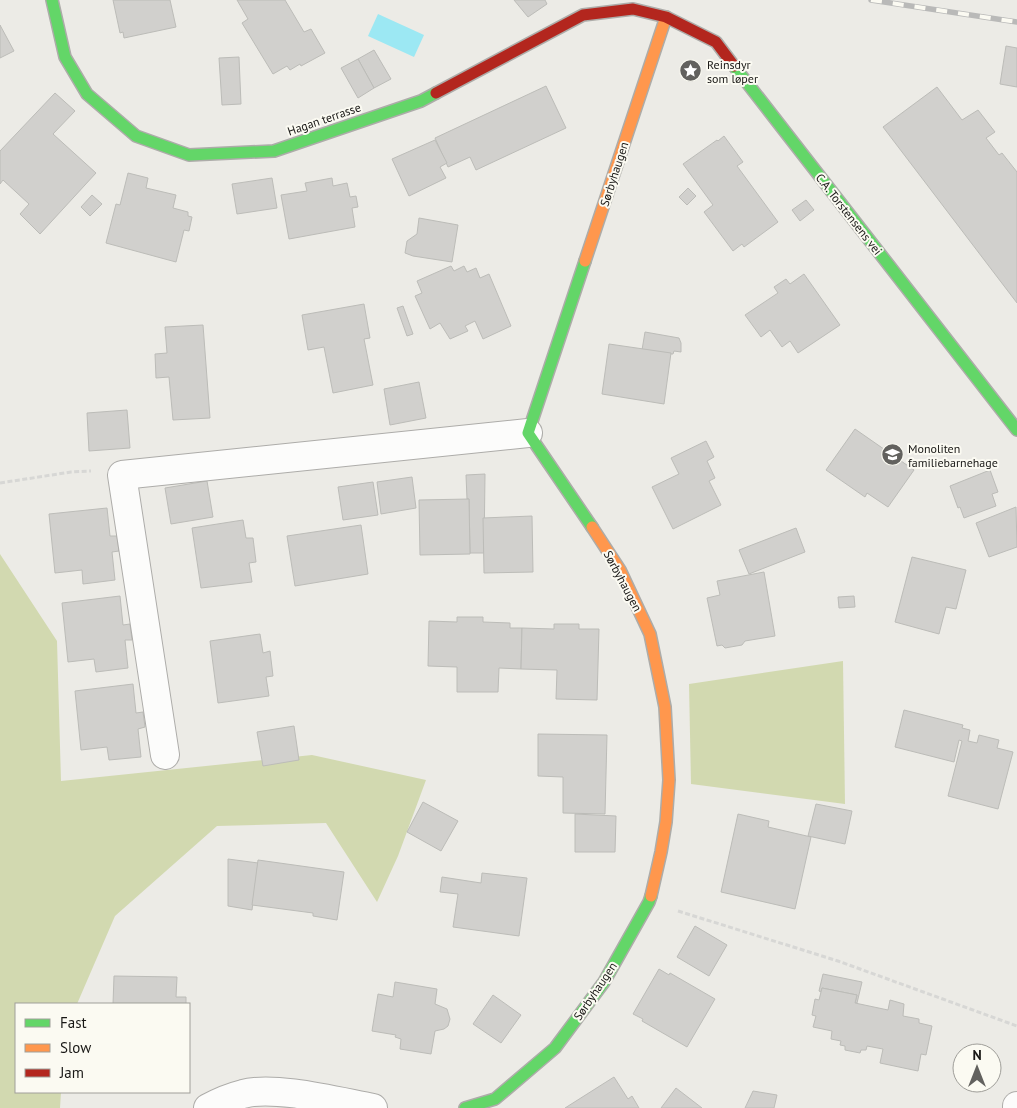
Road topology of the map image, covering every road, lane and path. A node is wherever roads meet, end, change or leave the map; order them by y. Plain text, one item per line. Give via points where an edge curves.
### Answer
1 (52, 0) edge
2 (666, 18) junction
3 (1017, 430) edge
4 (528, 433) junction
5 (122, 475) junction
6 (0, 482) edge
7 (165, 755) dead end
8 (649, 902) junction
9 (1017, 1026) edge
10 (331, 1104) edge
11 (208, 1108) edge
12 (373, 1108) edge
13 (465, 1108) edge

1 - 2 street, Hagan terrasse via 65,57 86,94 136,136 189,155 274,151 421,101 583,15 633,9
2 - 3 street, C.A. Torstensens vei via 716,42
2 - 4 street, Sørbyhaugen
4 - 5 street
4 - 8 street, Sørbyhaugen via 620,570 650,634 666,707 669,780 666,822
5 - 6 path via 106,470 71,472
5 - 7 street
8 - 9 path via 838,961
8 - 13 street, Sørbyhaugen via 604,982 555,1048 496,1099
10 - 11 street via 275,1092 245,1093
10 - 12 street

